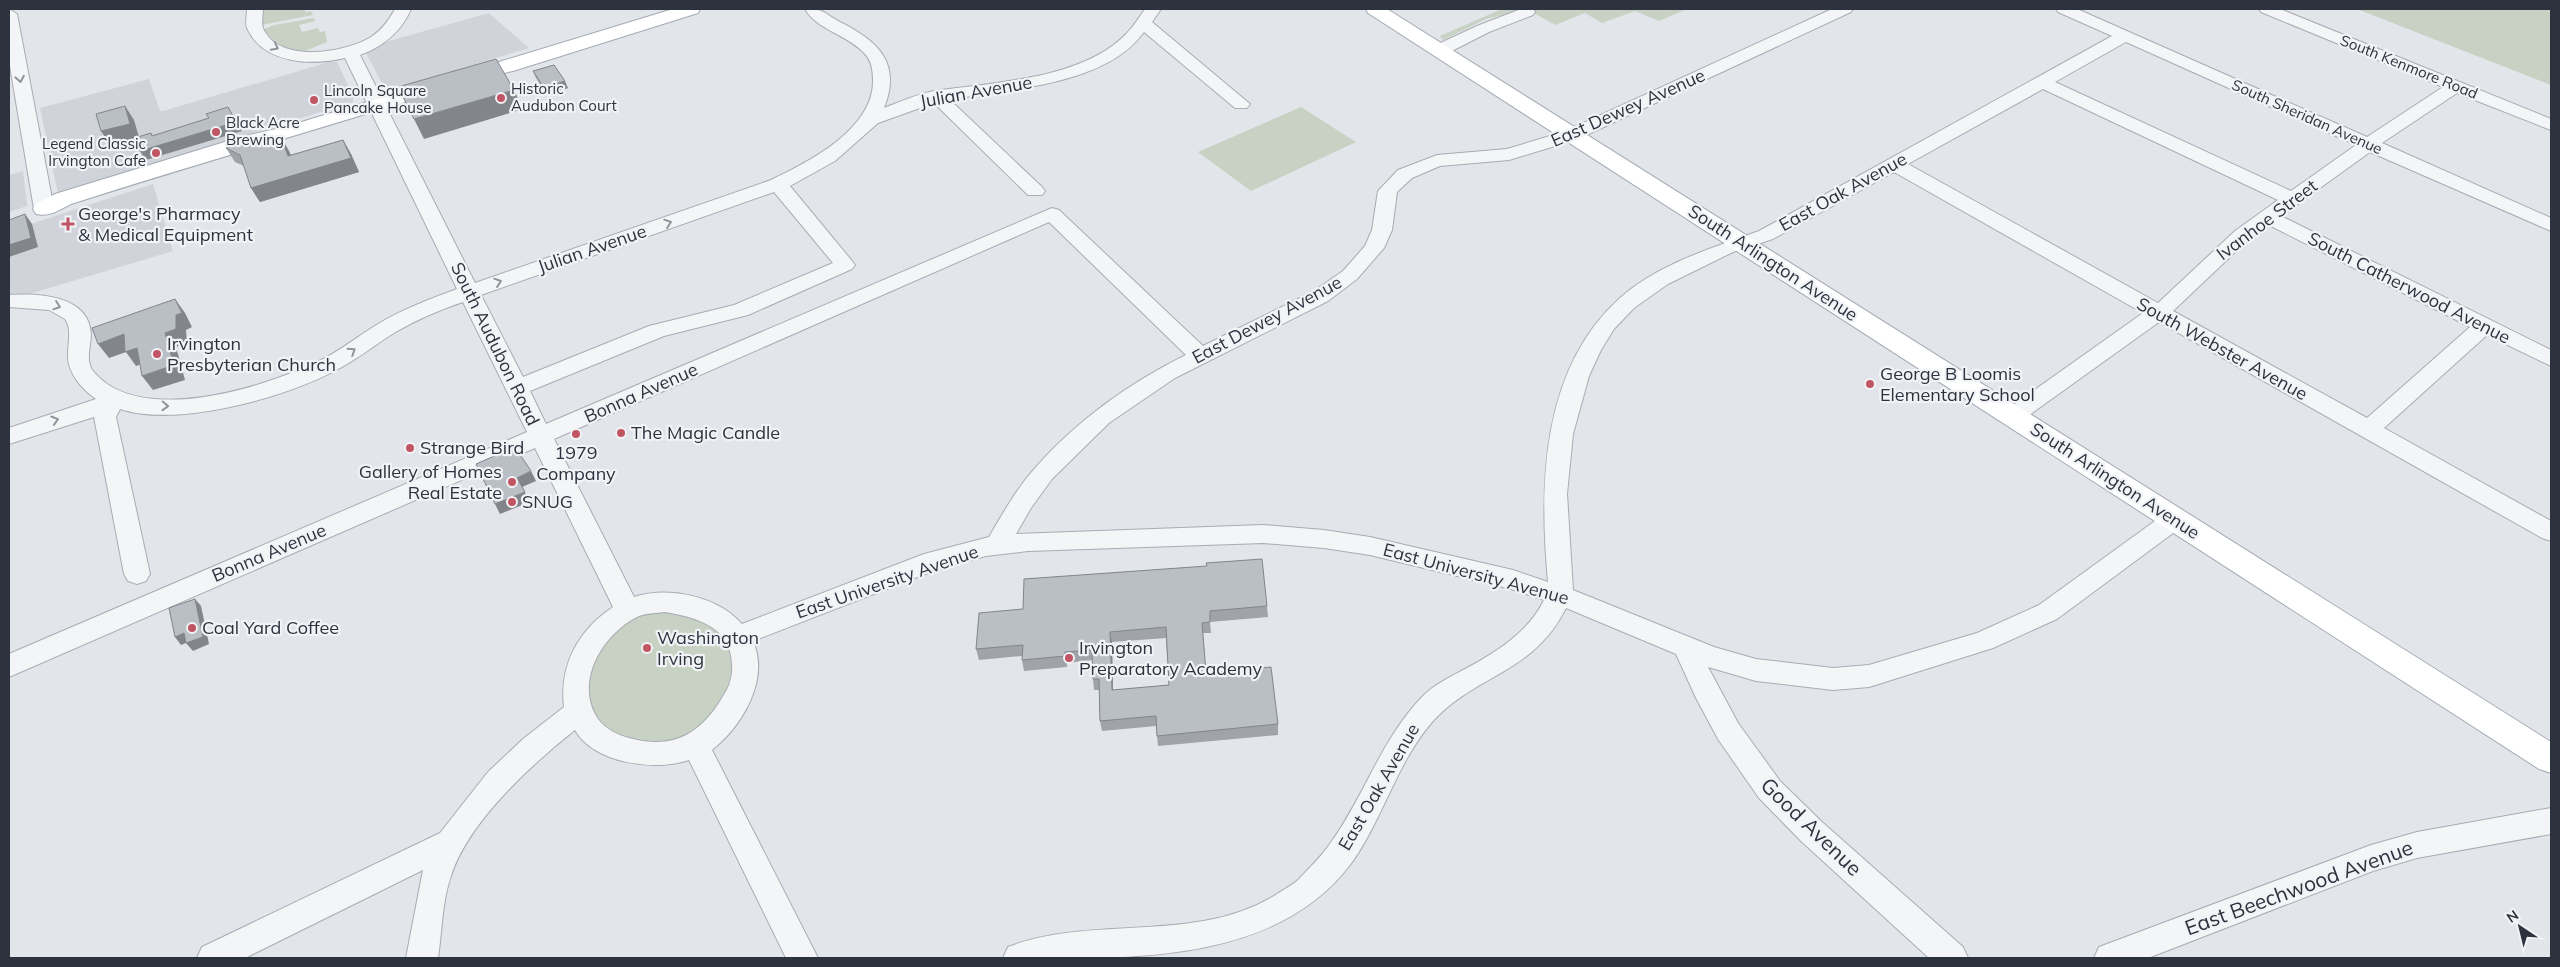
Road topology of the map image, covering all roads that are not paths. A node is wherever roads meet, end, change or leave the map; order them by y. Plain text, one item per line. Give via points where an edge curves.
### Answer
1 (255, 9) edge
2 (403, 9) edge
3 (669, 9) edge
4 (691, 9) edge
5 (813, 9) edge
6 (1375, 9) edge
7 (1846, 9) edge
8 (2064, 9) edge
9 (2267, 9) edge
10 (1527, 12) dead end
11 (9, 14) edge
12 (1148, 16) edge
13 (2125, 36) junction
14 (1440, 50) junction
15 (350, 52) junction
16 (481, 72) junction
17 (2042, 82) junction
18 (2456, 86) junction
19 (936, 96) junction
20 (1241, 104) dead end
21 (376, 105) junction
22 (866, 123) junction
23 (2551, 125) edge
24 (1572, 135) junction
25 (2369, 144) junction
26 (1894, 164) junction
27 (778, 184) junction
28 (1035, 191) dead end
29 (2292, 199) junction
30 (35, 212) joint
31 (2268, 217) junction
32 (2551, 225) edge
33 (1742, 243) junction
34 (469, 292) junction
35 (9, 301) edge
36 (2158, 313) junction
37 (2484, 326) junction
38 (1200, 356) junction
39 (2551, 359) edge
40 (517, 388) junction
41 (117, 398) junction
42 (2013, 416) junction
43 (2368, 430) junction
44 (540, 435) junction
45 (9, 436) edge
46 (2175, 519) junction
47 (2551, 532) edge
48 (996, 545) junction
49 (137, 574) dead end
50 (1559, 594) junction
51 (628, 610) junction
52 (738, 636) junction
53 (1686, 646) junction
54 (9, 666) edge
55 (578, 712) junction
56 (695, 745) junction
57 (2551, 759) edge
58 (2551, 821) edge
59 (450, 842) junction
60 (213, 958) edge
61 (422, 958) edge
62 (802, 958) edge
63 (1019, 958) edge
64 (1952, 958) edge
65 (2110, 958) edge

1 -> 15 street via 255,31 279,50 322,57
2 - 15 street via 398,21 383,36 369,46
3 - 16 main road via 504,60
4 - 16 main road
5 - 22 street via 862,42 878,63 882,90
6 - 14 main road, South Arlington Avenue
7 - 24 street, East Dewey Avenue
8 - 13 street, South Sheridan Avenue
9 - 18 street, South Kenmore Road
10 - 14 street
11 -> 30 street
12 - 19 street, Julian Avenue via 1132,36 1114,50 1070,72 1015,86
12 - 20 street
13 - 17 street, East Oak Avenue
13 - 25 street, South Sheridan Avenue
14 - 24 main road, South Arlington Avenue
15 - 21 street, South Audubon Road
16 - 21 main road
17 - 26 street, East Oak Avenue
17 - 29 street
18 - 23 street, South Kenmore Road
18 - 25 street, Ivanhoe Street
19 - 22 street, Julian Avenue
19 - 28 street
21 - 30 main road via 290,132 255,148 76,204
21 - 34 street, South Audubon Road
22 - 27 street, Julian Avenue via 826,158
24 - 33 main road, South Arlington Avenue
24 - 38 street, East Dewey Avenue via 1519,152 1442,160 1408,172 1388,191 1379,238 1350,275 1321,296
25 - 29 street, Ivanhoe Street
25 - 32 street, South Sheridan Avenue
26 - 33 street, East Oak Avenue via 1766,234
26 - 36 street, South Webster Avenue
34 -> 27 street, Julian Avenue
27 - 40 street via 846,265 741,310 657,331
29 - 31 street, Ivanhoe Street
31 - 36 street, Ivanhoe Street via 2230,244
31 - 37 street, South Catherwood Avenue
33 - 42 main road, South Arlington Avenue
33 - 50 street, East Oak Avenue via 1728,247 1644,292 1605,326 1588,353 1571,399 1557,464 1555,522
34 - 40 street, South Audubon Road
41 -> 34 street, Julian Avenue via 144,405 186,406 264,392 325,367 406,317
35 -> 41 street, Julian Avenue via 39,301 59,306 70,313 80,328 78,357 82,371 92,384
36 - 42 street, Ivanhoe Street
36 - 43 street, South Webster Avenue
37 - 39 street, South Catherwood Avenue
37 - 43 street
38 - 44 street, Bonna Avenue via 1052,214
38 - 48 street, East Dewey Avenue via 1136,392 1092,425 1044,473
40 - 44 street, South Audubon Road
45 -> 41 street via 102,406
41 - 49 street via 108,408 105,418
42 - 46 main road, South Arlington Avenue
43 - 47 street, South Webster Avenue
44 - 51 street, South Audubon Road
44 - 54 street, Bonna Avenue
46 - 53 street, East University Avenue via 2036,619 1984,641 1869,676 1833,679 1764,672
46 - 57 main road, South Arlington Avenue
48 - 50 street, East University Avenue via 1224,534 1324,539 1401,552
48 - 52 street, East University Avenue via 941,559
50 - 53 street, East University Avenue
50 - 63 street, East Oak Avenue via 1550,614 1529,639 1507,657 1449,691 1421,714 1403,737 1339,855 1302,893 1254,922 1217,934 1077,948
51 - 52 street via 660,602 689,605 716,614
51 - 55 street via 608,623 586,650 575,681 574,700
52 - 56 street via 746,660 739,695 721,724
53 - 64 street, Good Avenue via 1725,728 1773,794
55 - 56 street via 584,724 598,738 625,750 658,754
55 - 59 street via 533,747 498,781
56 - 62 street
58 - 65 street, East Beechwood Avenue via 2425,843 2371,858
59 - 60 street
59 - 61 street via 435,877

